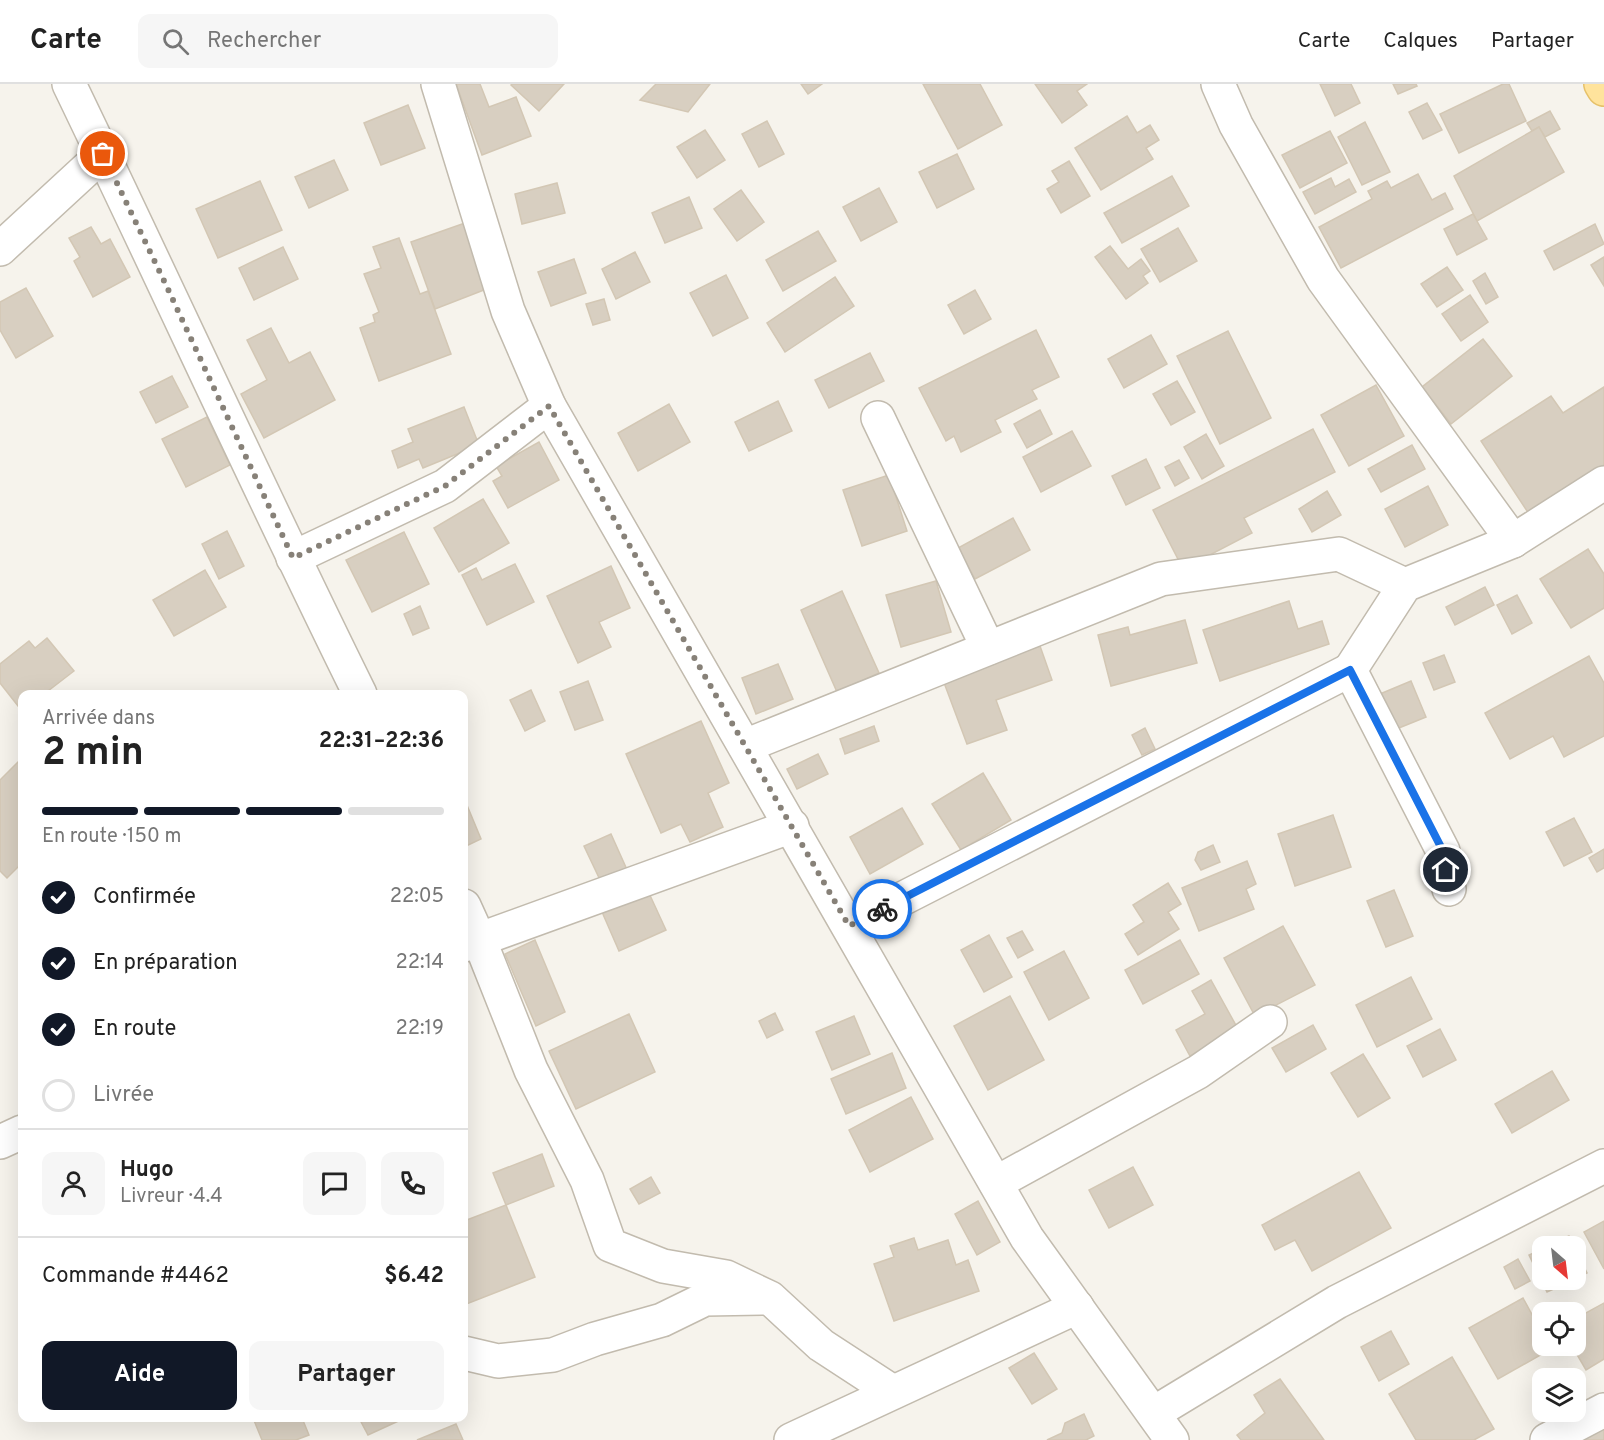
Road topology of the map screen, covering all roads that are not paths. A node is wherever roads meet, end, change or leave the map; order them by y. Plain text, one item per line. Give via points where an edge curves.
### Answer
1 (69, 84) edge
2 (438, 84) edge
3 (1218, 84) edge
4 (1601, 84) edge
5 (1604, 89) edge
6 (103, 154) junction
7 (0, 249) edge
8 (549, 406) junction
9 (878, 418) dead end
10 (1604, 483) edge
11 (1513, 541) junction
12 (293, 558) junction
13 (1405, 585) junction
14 (988, 648) junction
15 (1350, 670) junction
16 (358, 690) edge
17 (745, 746) junction
18 (792, 826) junction
19 (1449, 889) dead end
20 (849, 926) junction
21 (468, 927) edge
22 (471, 942) edge
23 (1270, 1022) dead end
24 (18, 1134) edge
25 (0, 1142) edge
26 (1604, 1166) edge
27 (996, 1183) junction
28 (770, 1298) junction
29 (1077, 1307) junction
30 (468, 1354) edge
31 (893, 1392) junction
32 (1604, 1410) edge
33 (1154, 1413) junction
34 (791, 1440) edge
35 (1172, 1440) edge
36 (1547, 1440) edge

1 - 6 street
2 - 8 street via 508,311
3 - 11 street via 1236,124 1323,279
4 - 5 main road
6 - 7 street
6 - 12 street
8 - 12 street via 445,486
8 - 17 street
9 - 14 street
10 - 11 street
11 - 13 street
12 - 16 street
13 - 14 street via 1339,554 1161,579
13 - 15 street
14 - 17 street
15 - 19 street via 1443,851
15 - 20 street
17 - 18 street
18 - 20 street
18 - 22 street
20 - 27 street
21 - 22 street
22 - 28 street via 587,1180 610,1245 663,1266 726,1277
23 - 27 street via 1198,1072
24 - 25 street
26 - 33 street via 1337,1302
27 - 29 street via 1027,1238
28 - 30 street via 705,1299 662,1320 553,1355 498,1361
28 - 31 street via 821,1345
29 - 31 street
29 - 33 street
31 - 34 street
32 - 36 street
33 - 35 street

